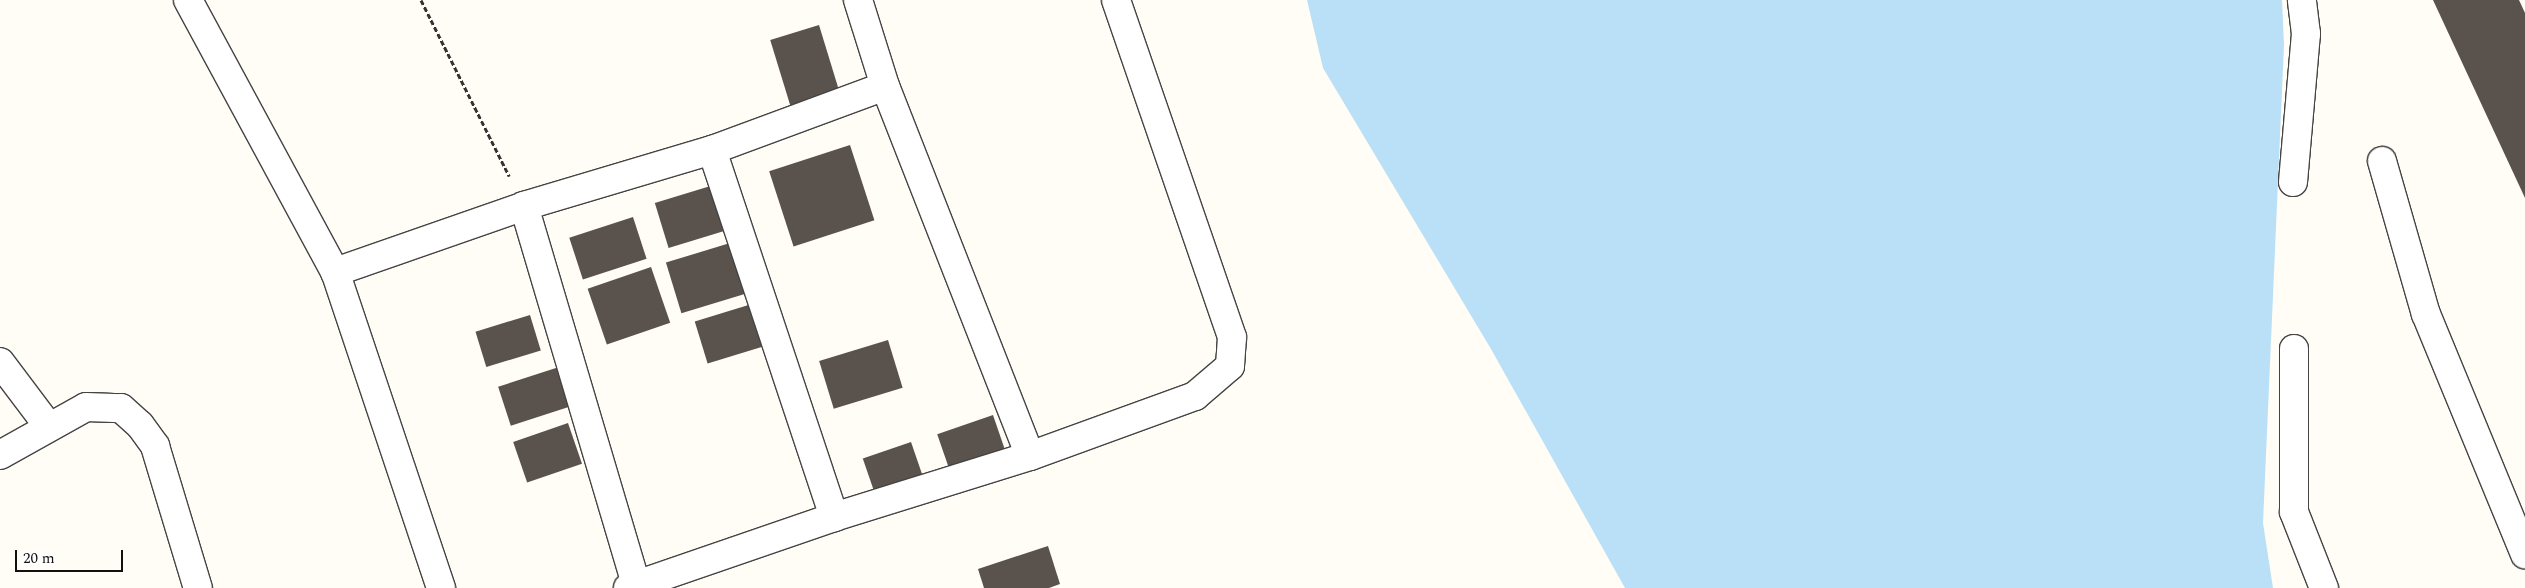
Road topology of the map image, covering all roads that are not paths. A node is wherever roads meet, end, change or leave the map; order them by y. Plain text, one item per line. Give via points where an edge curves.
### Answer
1 (188, 0) edge
2 (858, 0) edge
3 (1116, 0) edge
4 (2302, 0) edge
5 (886, 86) junction
6 (712, 150) junction
7 (2382, 161) dead end
8 (2293, 182) dead end
9 (524, 206) junction
10 (335, 272) junction
11 (2294, 349) dead end
12 (0, 362) edge
13 (50, 428) junction
14 (0, 455) edge
15 (1030, 456) junction
16 (834, 517) junction
17 (2525, 554) edge
18 (632, 587) edge
19 (198, 588) edge
20 (441, 588) edge
21 (2324, 588) edge

1 - 10 street
2 - 5 street
3 - 15 street via 1232,337 1230,366 1195,396
4 - 8 street via 2306,34
5 - 6 street
5 - 15 street
6 - 9 street
6 - 16 street
7 - 17 street via 2426,314
9 - 10 street
9 - 18 street
10 - 20 street
11 - 21 street via 2294,512
12 - 13 street
13 - 14 street
13 - 19 street via 86,407 122,408 140,425 155,446
15 - 16 street
16 - 18 street

